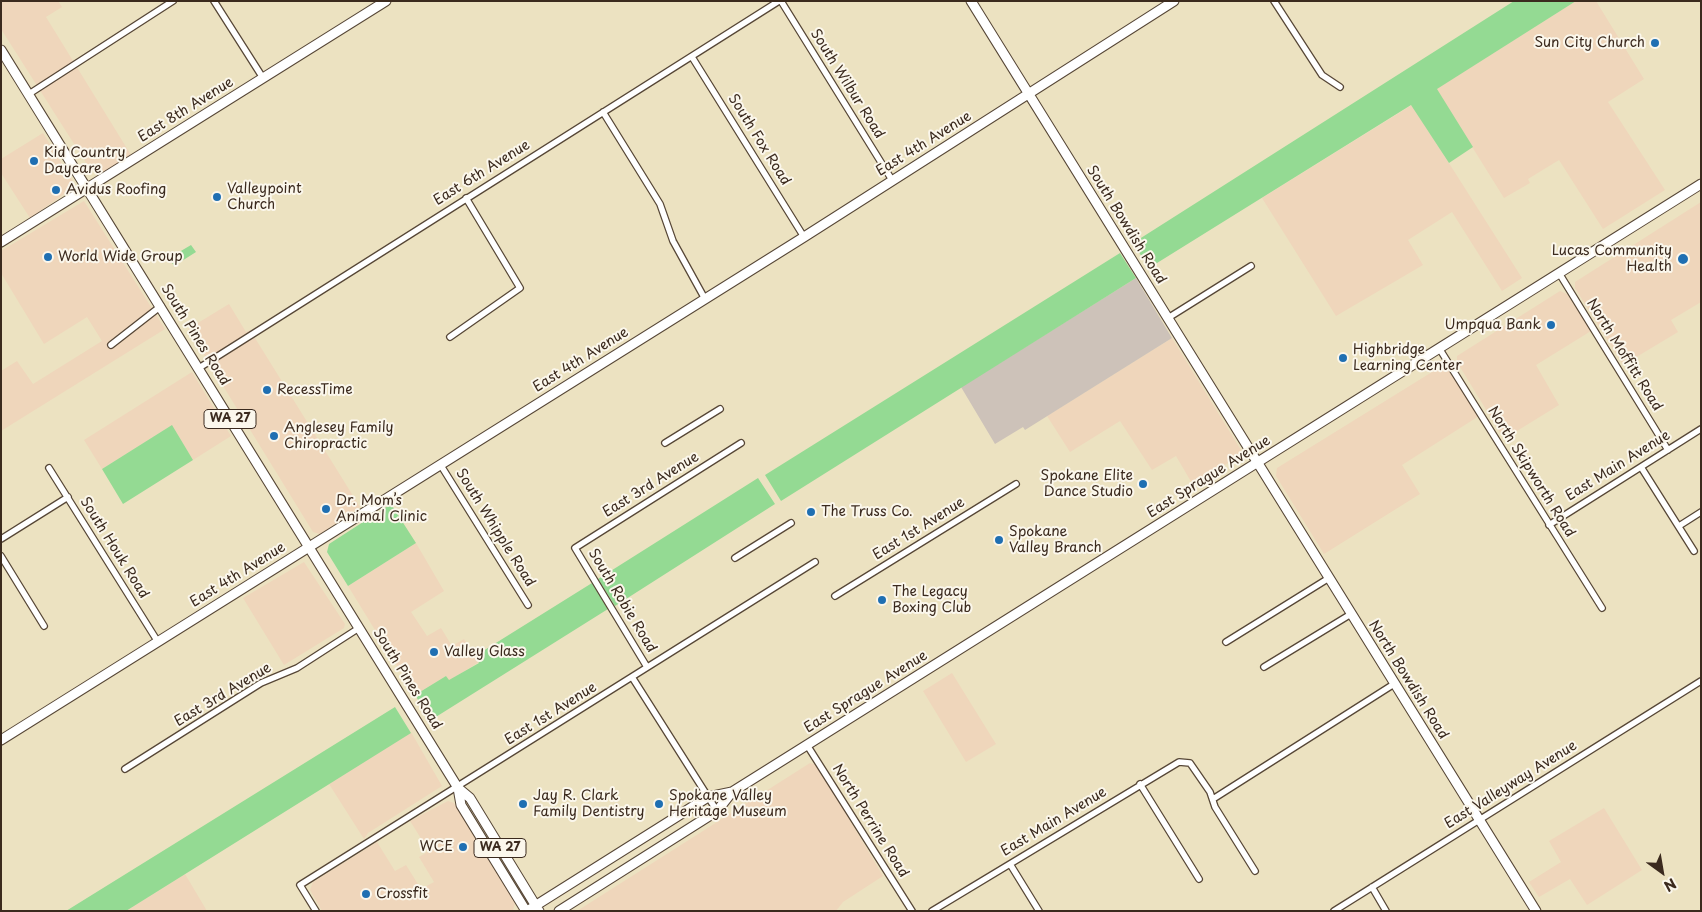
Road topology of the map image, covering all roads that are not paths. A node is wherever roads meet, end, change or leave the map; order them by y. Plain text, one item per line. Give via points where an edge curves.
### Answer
1 (173, 1) edge
2 (214, 1) edge
3 (386, 1) edge
4 (780, 1) edge
5 (971, 1) edge
6 (1174, 1) edge
7 (1274, 1) edge
8 (1, 50) edge
9 (692, 57) junction
10 (263, 78) junction
11 (1340, 87) dead end
12 (29, 94) junction
13 (1028, 94) junction
14 (603, 112) junction
15 (892, 180) junction
16 (1701, 184) edge
17 (89, 188) junction
18 (466, 198) junction
19 (804, 237) junction
20 (1, 242) edge
21 (1252, 266) dead end
22 (1558, 273) junction
23 (705, 298) junction
24 (161, 306) junction
25 (1168, 318) junction
26 (450, 337) dead end
27 (111, 346) dead end
28 (1440, 348) junction
29 (199, 368) junction
30 (720, 409) dead end
31 (1701, 429) edge
32 (741, 442) dead end
33 (665, 443) dead end
34 (1668, 450) junction
35 (1258, 462) junction
36 (440, 464) junction
37 (1641, 467) junction
38 (49, 468) dead end
39 (1016, 484) dead end
40 (68, 497) junction
41 (1701, 512) edge
42 (791, 523) dead end
43 (1549, 525) junction
44 (1679, 526) junction
45 (1, 539) edge
46 (308, 547) junction
47 (575, 548) joint
48 (1694, 551) dead end
49 (1, 556) edge
50 (735, 558) dead end
51 (815, 562) dead end
52 (1329, 578) junction
53 (835, 596) dead end
54 (528, 605) dead end
55 (1602, 608) dead end
56 (1351, 614) junction
57 (44, 626) dead end
58 (359, 628) junction
59 (158, 642) junction
60 (1226, 642) dead end
61 (1264, 667) dead end
62 (647, 668) junction
63 (632, 677) junction
64 (1699, 682) edge
65 (1394, 684) junction
66 (1701, 689) edge
67 (1, 740) edge
68 (807, 745) junction
69 (125, 770) dead end
70 (1140, 784) junction
71 (458, 788) junction
72 (732, 792) junction
73 (708, 797) junction
74 (1213, 799) junction
75 (717, 811) junction
76 (1479, 819) junction
77 (1010, 864) junction
78 (1255, 871) dead end
79 (1198, 879) dead end
80 (1372, 887) junction
81 (538, 908) edge
82 (316, 911) edge
83 (526, 911) edge
84 (559, 911) edge
85 (912, 911) edge
86 (932, 911) edge
87 (1039, 911) edge
88 (1334, 911) edge
89 (1386, 911) edge
90 (1536, 911) edge

1 - 12 street
2 - 10 street
3 - 10 street, East 8th Avenue
4 - 9 street, East 6th Avenue
4 - 15 street, South Wilbur Road
5 - 13 street, South Bowdish Road
6 - 13 street, East 4th Avenue
7 - 11 street via 1322,75
8 - 12 street, South Pines Road / WA 27
9 - 14 street, East 6th Avenue
9 - 19 street, South Fox Road
10 - 17 street, East 8th Avenue
12 - 17 street, South Pines Road / WA 27
13 - 15 street, East 4th Avenue
13 - 25 street, South Bowdish Road
14 - 18 street, East 6th Avenue
14 - 23 street via 660,204 674,241
15 - 19 street, East 4th Avenue
16 - 22 street, East Sprague Avenue
17 - 20 street, East 8th Avenue
17 - 24 street, South Pines Road / WA 27
18 - 26 street via 520,288
18 - 29 street, East 6th Avenue
19 - 23 street, East 4th Avenue
21 - 25 street
22 - 28 street, East Sprague Avenue
22 - 34 street, North Moffitt Road
23 - 36 street, East 4th Avenue
24 - 27 street
24 - 29 street, South Pines Road / WA 27
25 - 35 street, South Bowdish Road
28 - 35 street, East Sprague Avenue
28 - 43 street, North Skipworth Road
29 - 46 street, South Pines Road / WA 27
30 - 33 street
31 - 34 street, East Main Avenue
32 - 47 street, East 3rd Avenue
34 - 37 street, East Main Avenue
35 - 52 street, North Bowdish Road
35 - 68 street, East Sprague Avenue
36 - 46 street, East 4th Avenue
36 - 54 street, South Whipple Road
37 - 43 street, East Main Avenue
37 - 44 street
38 - 40 street, South Houk Road
39 - 53 street, East 1st Avenue
40 - 45 street
40 - 59 street, South Houk Road
41 - 44 street
42 - 50 street
43 - 55 street, North Skipworth Road
44 - 48 street
46 - 58 street, South Pines Road / WA 27
46 - 59 street, East 4th Avenue
47 - 62 street, South Robie Road
49 - 57 street
51 - 62 street, East 1st Avenue
52 - 56 street, North Bowdish Road
52 - 60 street
56 - 61 street
56 - 65 street, North Bowdish Road
58 - 69 street, East 3rd Avenue via 297,668 261,684
58 - 71 street, South Pines Road / WA 27
59 - 67 street, East 4th Avenue
62 - 63 street, East 1st Avenue
63 - 71 street, East 1st Avenue
63 - 73 street
64 - 66 street
64 - 76 street, East Valleyway Avenue
65 - 74 street
65 - 76 street, North Bowdish Road
68 - 72 street, East Sprague Avenue
68 - 85 street, North Perrine Road
70 - 74 street, East Main Avenue via 1179,762 1190,763
70 - 77 street, East Main Avenue
70 - 79 street
71 - 81 street, South Pines Road / WA 27 via 470,798
71 - 82 street, East 1st Avenue via 300,885
71 - 83 street, South Pines Road / WA 27 via 461,805
72 - 73 street, East Sprague Avenue
72 - 75 street, East Sprague Avenue
73 - 75 street
73 - 81 street, East Sprague Avenue
74 - 78 street
75 - 84 street, East Sprague Avenue
76 - 80 street, East Valleyway Avenue
76 - 90 street, North Bowdish Road
77 - 86 street, East Main Avenue
77 - 87 street
80 - 88 street, East Valleyway Avenue
80 - 89 street
81 - 83 street, East Sprague Avenue

